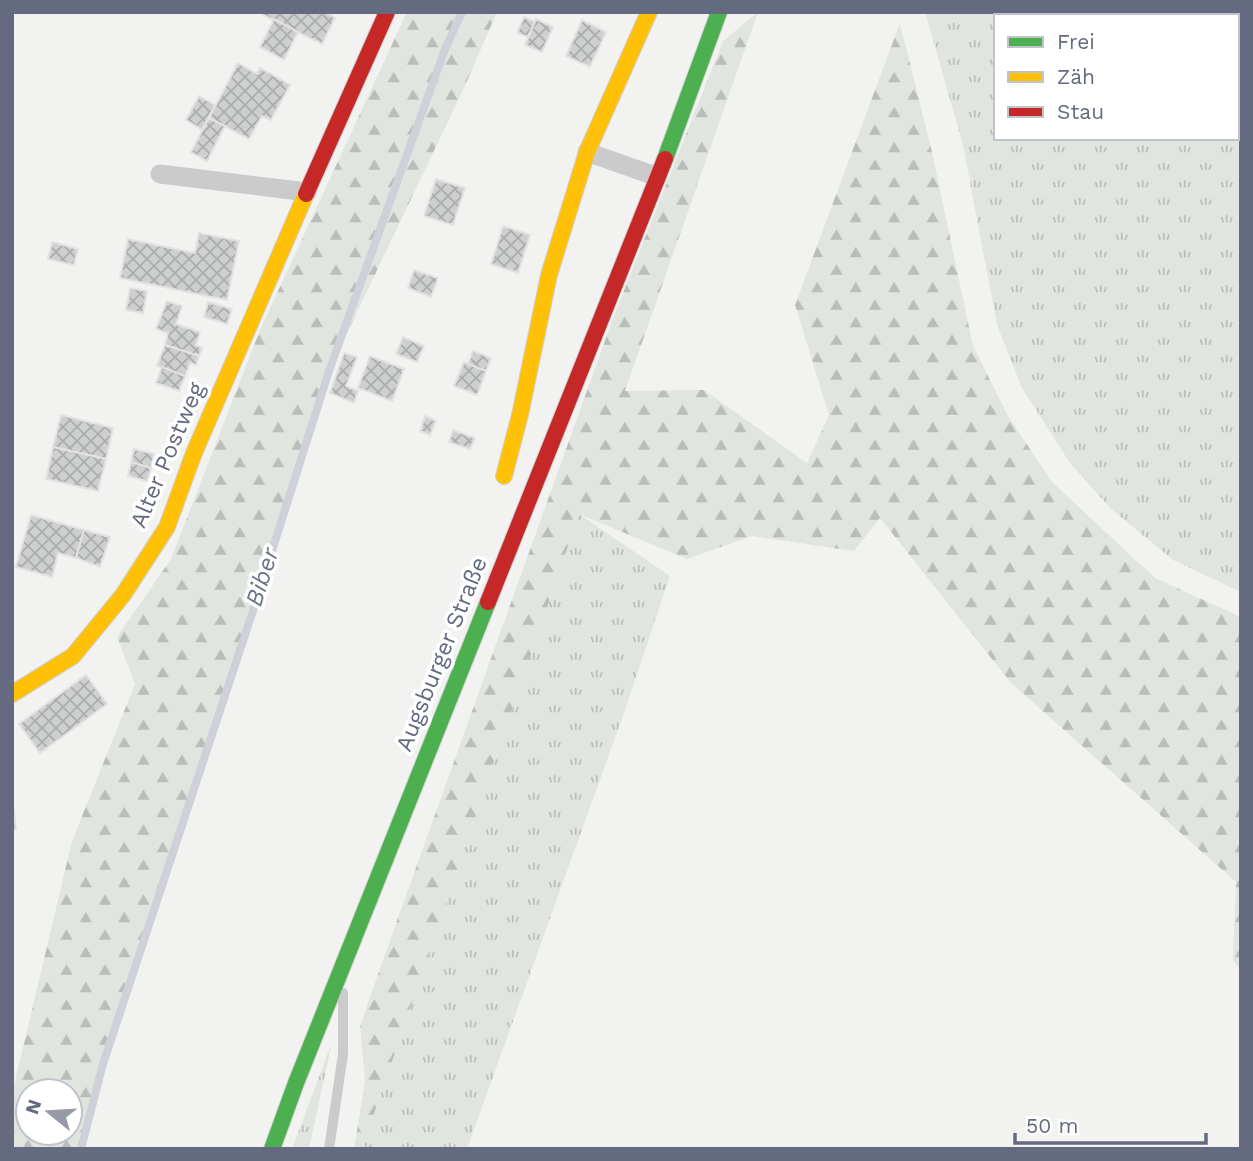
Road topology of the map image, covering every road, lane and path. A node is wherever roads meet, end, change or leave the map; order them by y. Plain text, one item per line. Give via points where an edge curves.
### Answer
1 (387, 12) edge
2 (649, 12) edge
3 (719, 12) edge
4 (587, 152) junction
5 (160, 174) dead end
6 (658, 177) junction
7 (307, 192) junction
8 (504, 476) dead end
9 (12, 694) edge
10 (343, 967) junction
11 (272, 1149) edge
12 (329, 1149) edge

1 - 7 street, Alter Postweg
2 - 4 street
3 - 6 street, Augsburger Straße
4 - 6 street
4 - 8 street via 549,275
5 - 7 street
6 - 10 street, Augsburger Straße
7 - 9 street, Alter Postweg via 194,453 167,527 123,595 73,656
10 - 11 street, Augsburger Straße
10 - 12 lane via 343,1054

